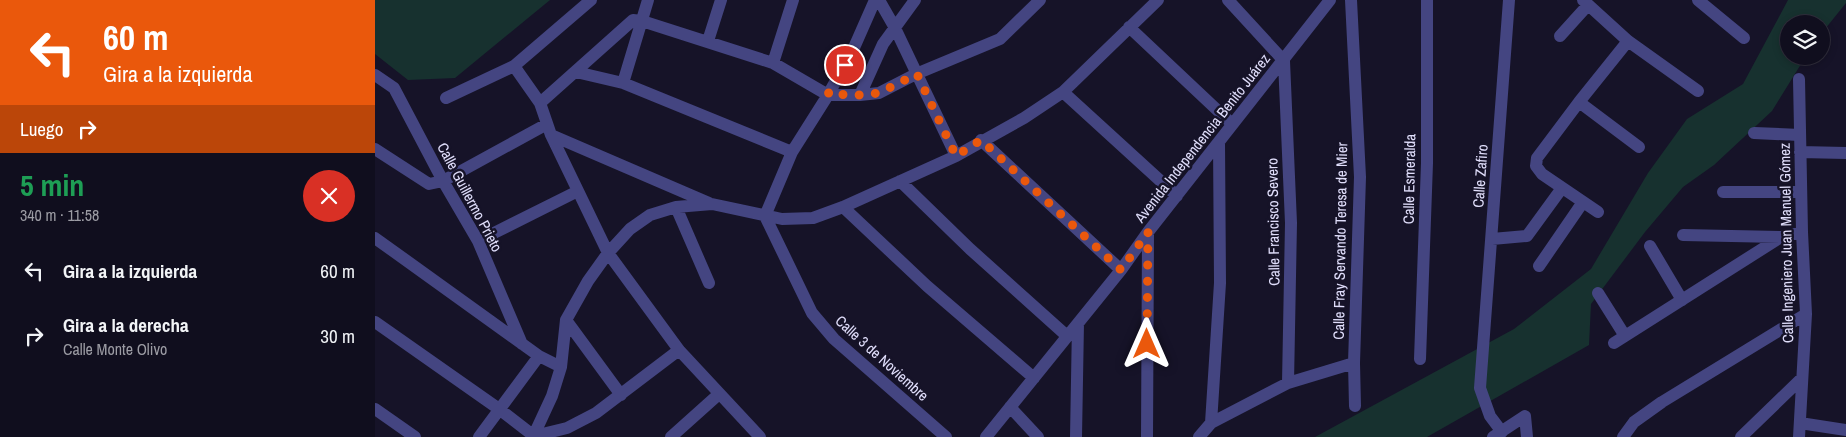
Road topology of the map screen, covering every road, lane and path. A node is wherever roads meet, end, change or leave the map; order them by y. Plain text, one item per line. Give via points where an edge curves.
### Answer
1 (591, 0) edge
2 (648, 0) edge
3 (721, 0) edge
4 (793, 0) edge
5 (875, 0) edge
6 (879, 0) edge
7 (915, 0) edge
8 (1040, 0) edge
9 (1158, 0) edge
10 (1228, 0) edge
11 (1330, 0) edge
12 (1351, 0) edge
13 (1427, 0) edge
14 (1509, 0) edge
15 (1698, 0) edge
16 (1586, 2) edge
17 (641, 21) junction
18 (1129, 27) junction
19 (895, 28) junction
20 (1560, 36) dead end
21 (1744, 38) dead end
22 (708, 41) junction
23 (1628, 41) junction
24 (1284, 61) junction
25 (773, 63) junction
26 (514, 66) junction
27 (576, 72) junction
28 (917, 74) junction
29 (375, 75) edge
30 (1799, 79) dead end
31 (623, 83) junction
32 (1698, 91) dead end
33 (1063, 92) junction
34 (828, 94) junction
35 (860, 95) junction
36 (446, 98) dead end
37 (1579, 102) junction
38 (540, 103) junction
39 (1232, 124) junction
40 (549, 129) junction
41 (1754, 133) dead end
42 (1800, 135) junction
43 (981, 140) junction
44 (1219, 142) junction
45 (1639, 147) dead end
46 (375, 149) edge
47 (791, 152) junction
48 (1800, 152) junction
49 (1846, 153) edge
50 (956, 156) junction
51 (443, 181) junction
52 (901, 182) junction
53 (1562, 188) junction
54 (578, 191) junction
55 (1723, 192) dead end
56 (1801, 192) junction
57 (1177, 196) junction
58 (1583, 202) junction
59 (712, 204) junction
60 (677, 207) junction
61 (843, 207) junction
62 (1599, 212) dead end
63 (765, 216) junction
64 (1148, 232) junction
65 (1802, 232) junction
66 (1683, 235) dead end
67 (1781, 237) junction
68 (375, 238) edge
69 (1492, 239) junction
70 (478, 241) junction
71 (1650, 246) dead end
72 (608, 253) junction
73 (1539, 266) dead end
74 (1121, 270) junction
75 (709, 283) dead end
76 (1598, 293) dead end
77 (1682, 300) junction
78 (1806, 314) junction
79 (565, 320) junction
80 (375, 322) edge
81 (1078, 323) junction
82 (1067, 336) junction
83 (1625, 336) junction
84 (1614, 343) dead end
85 (522, 344) junction
86 (679, 350) junction
87 (539, 356) junction
88 (1419, 359) dead end
89 (1354, 363) junction
90 (561, 367) junction
91 (1034, 378) junction
92 (1801, 379) junction
93 (1288, 383) junction
94 (719, 394) junction
95 (621, 395) junction
96 (1355, 406) dead end
97 (1010, 408) junction
98 (375, 409) edge
99 (499, 409) junction
100 (1211, 423) junction
101 (1800, 423) junction
102 (1846, 430) edge
103 (1497, 434) edge
104 (1623, 436) edge
105 (415, 437) edge
106 (479, 437) edge
107 (534, 437) edge
108 (671, 437) edge
109 (760, 437) edge
110 (946, 437) edge
111 (986, 437) edge
112 (1039, 437) edge
113 (1076, 437) edge
114 (1147, 437) edge
115 (1199, 437) edge
116 (1527, 437) edge
117 (1741, 437) edge
118 (1799, 437) edge

1 - 26 street
2 - 17 street
3 - 22 street
4 - 25 street
5 - 34 street via 853,50
6 - 19 street
7 - 19 street
8 - 28 street via 1000,39
9 - 18 street
10 - 24 street
11 - 24 street, Avenida Independencia Benito Juárez
12 - 89 street, Calle Fray Servando Teresa de Mier via 1360,177
13 - 88 street, Calle Esmeralda via 1427,163
14 - 69 street, Calle Zafiro
15 - 21 street
16 - 20 street
16 - 23 street
17 - 22 street
17 - 27 street via 633,20
17 - 31 street
18 - 33 street
18 - 39 street
19 - 28 street
19 - 35 street via 883,44
22 - 25 street
23 - 32 street
23 - 37 street
24 - 39 street, Avenida Independencia Benito Juárez
24 - 93 street, Calle Francisco Severo via 1291,222
25 - 34 street
26 - 36 street
26 - 38 street
27 - 31 street
27 - 38 street
28 - 35 street via 879,93
28 - 50 street
29 - 51 street, Calle Guillermo Prieto via 394,88
30 - 42 street, Calle Ingeniero Juan Manuel Gómez
31 - 47 street
33 - 43 street
33 - 57 street
34 - 35 street
34 - 47 street
37 - 45 street
37 - 53 street via 1537,158 1536,166 1542,174
38 - 40 street
39 - 44 street, Avenida Independencia Benito Juárez
40 - 51 street
40 - 54 street
40 - 59 street
41 - 42 street
42 - 48 street, Calle Ingeniero Juan Manuel Gómez
43 - 50 street
43 - 74 street
44 - 57 street, Avenida Independencia Benito Juárez
44 - 100 street via 1220,283
46 - 51 street via 429,184
47 - 63 street
48 - 49 street
48 - 56 street, Calle Ingeniero Juan Manuel Gómez
50 - 52 street
51 - 70 street, Calle Guillermo Prieto
52 - 61 street
52 - 82 street via 969,249
53 - 58 street
53 - 69 street via 1527,236
54 - 70 street
54 - 72 street
55 - 56 street
56 - 65 street, Calle Ingeniero Juan Manuel Gómez
57 - 64 street, Avenida Independencia Benito Juárez
58 - 62 street
58 - 73 street
59 - 60 street
59 - 63 street
60 - 72 street via 651,215 630,229
60 - 75 street
61 - 63 street via 813,218
61 - 91 street via 927,286
63 - 110 street, Calle 3 de Noviembre via 812,313 834,339
64 - 74 street, Avenida Independencia Benito Juárez
64 - 114 street
65 - 67 street
65 - 78 street, Calle Ingeniero Juan Manuel Gómez
66 - 67 street
67 - 77 street
68 - 85 street
69 - 103 street, Calle Zafiro via 1480,388
70 - 85 street, Calle Guillermo Prieto
71 - 77 street
72 - 79 street
72 - 86 street
74 - 81 street, Avenida Independencia Benito Juárez
76 - 83 street
77 - 83 street
78 - 92 street, Calle Ingeniero Juan Manuel Gómez
78 - 104 street via 1662,402 1634,422
79 - 90 street
79 - 95 street
80 - 99 street
81 - 82 street, Avenida Independencia Benito Juárez
81 - 113 street
82 - 91 street, Avenida Independencia Benito Juárez
83 - 84 street
85 - 87 street
86 - 94 street
86 - 95 street
87 - 90 street
87 - 99 street
89 - 93 street
89 - 96 street, Calle Fray Servando Teresa de Mier
90 - 107 street
91 - 97 street, Avenida Independencia Benito Juárez
92 - 101 street, Calle Ingeniero Juan Manuel Gómez
92 - 117 street
93 - 100 street
94 - 108 street
94 - 109 street
95 - 107 street via 567,428
97 - 111 street, Avenida Independencia Benito Juárez
97 - 112 street
98 - 105 street
99 - 106 street
99 - 107 street
100 - 115 street
101 - 102 street
101 - 118 street, Calle Ingeniero Juan Manuel Gómez
103 - 116 street via 1525,416

